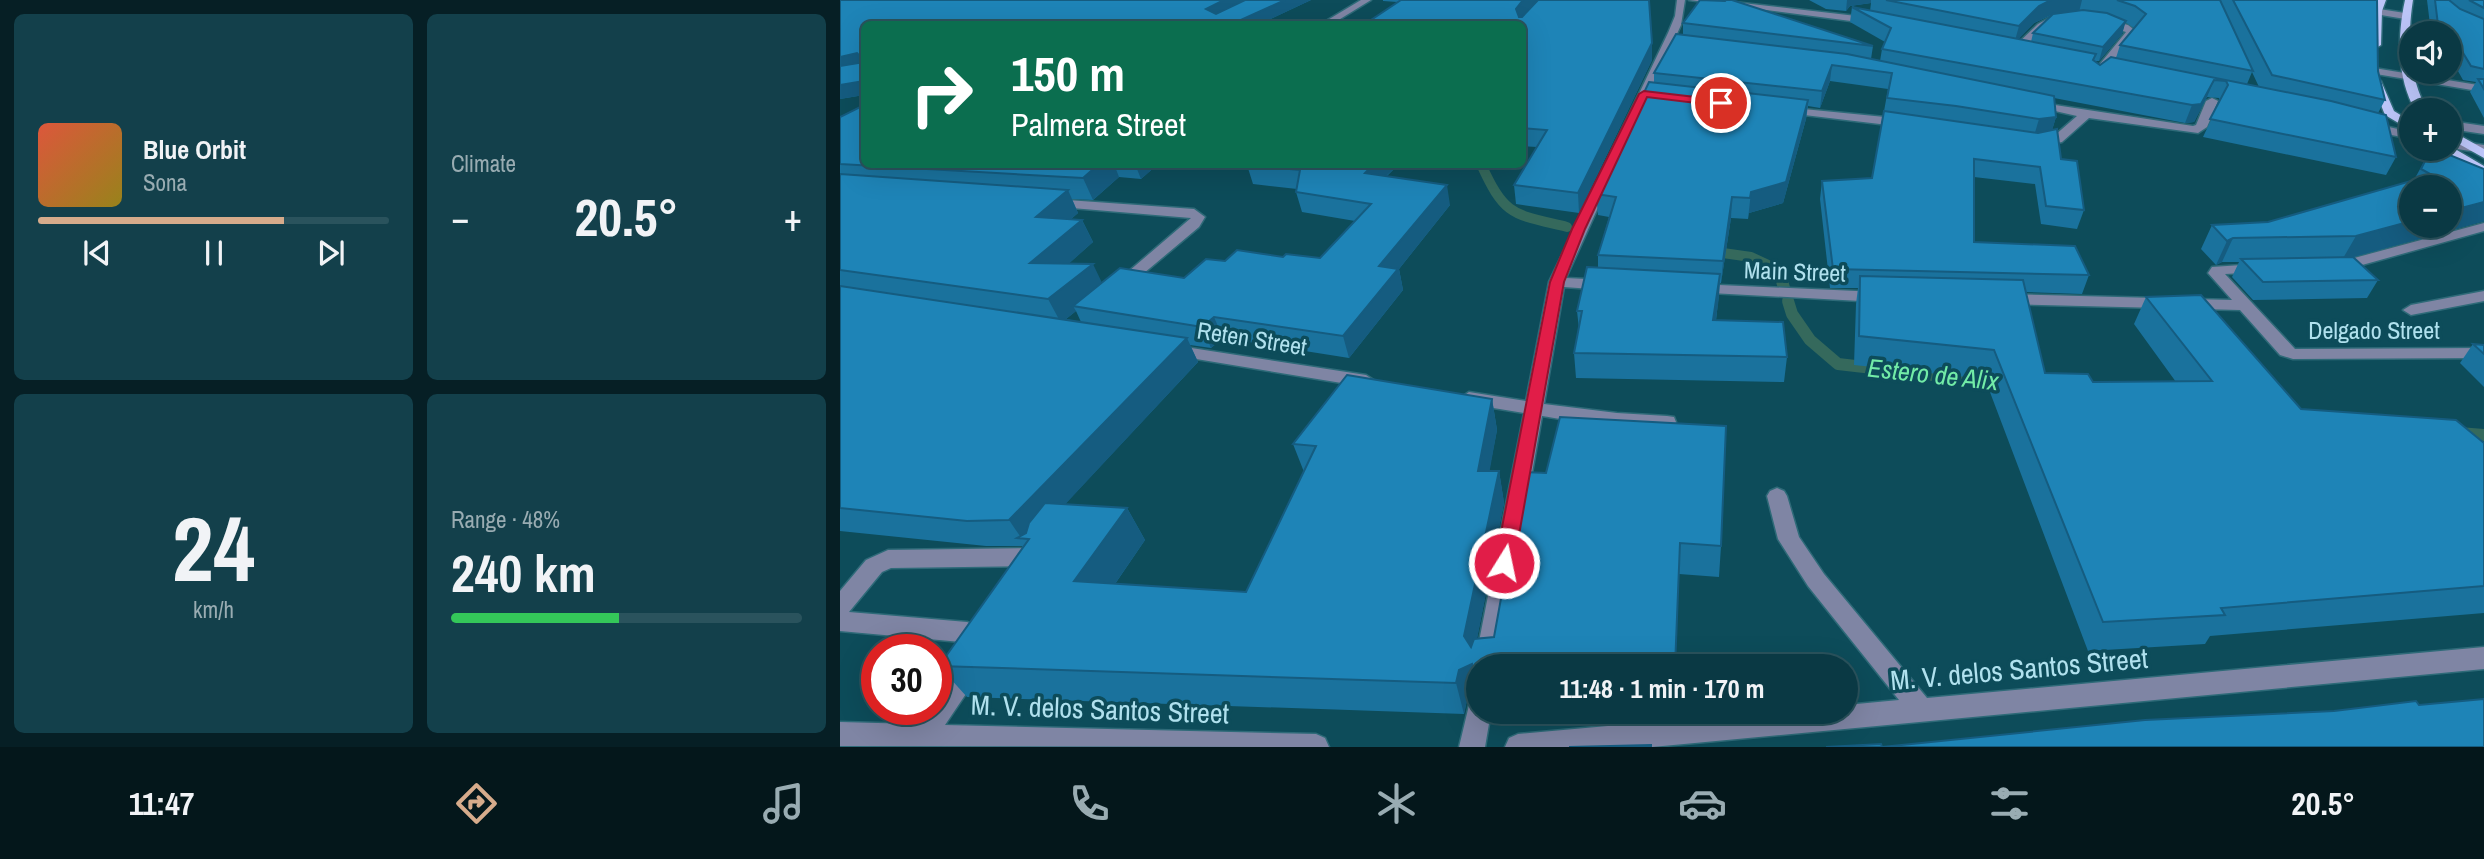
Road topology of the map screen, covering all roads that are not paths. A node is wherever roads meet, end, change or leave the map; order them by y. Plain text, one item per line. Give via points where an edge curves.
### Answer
1 (1367, 0) edge
2 (1681, 0) edge
3 (1693, 0) edge
4 (2382, 0) edge
5 (2409, 0) edge
6 (2353, 8) edge
7 (1862, 9) edge
8 (2377, 11) junction
9 (1830, 16) junction
10 (2405, 16) junction
11 (2069, 20) edge
12 (2091, 20) edge
13 (1331, 21) edge
14 (2405, 21) edge
15 (1889, 28) edge
16 (2015, 54) edge
17 (2086, 69) edge
18 (2374, 71) junction
19 (2399, 75) edge
20 (2455, 84) edge
21 (2484, 89) edge
22 (2201, 93) edge
23 (2214, 96) junction
24 (2020, 101) edge
25 (2226, 104) edge
26 (1764, 108) edge
27 (2086, 114) junction
28 (2395, 118) junction
29 (2399, 118) edge
30 (2399, 120) edge
31 (1912, 124) edge
32 (2365, 127) edge
33 (2462, 127) edge
34 (2484, 130) edge
35 (2399, 134) edge
36 (2462, 140) edge
37 (2020, 141) edge
38 (2478, 148) edge
39 (2484, 154) edge
40 (2462, 158) edge
41 (2484, 171) edge
42 (1032, 202) edge
43 (2484, 227) edge
44 (2316, 267) edge
45 (2276, 268) edge
46 (1557, 282) junction
47 (1624, 286) edge
48 (1678, 288) edge
49 (2484, 296) edge
50 (1893, 297) edge
51 (1105, 299) edge
52 (1988, 299) edge
53 (2242, 305) junction
54 (2411, 310) dead end
55 (1161, 348) edge
56 (2484, 353) edge
57 (1381, 383) edge
58 (1450, 394) edge
59 (1532, 408) junction
60 (1667, 422) edge
61 (1777, 496) dead end
62 (1038, 557) edge
63 (840, 607) edge
64 (840, 617) edge
65 (1488, 654) edge
66 (2484, 658) edge
67 (1922, 710) junction
68 (1476, 724) edge
69 (840, 734) edge
70 (922, 736) junction
71 (1316, 747) edge
72 (1472, 747) edge
73 (1518, 747) edge

1 - 13 street
2 - 46 street via 1674,43 1579,229
3 - 9 street
4 - 8 main road
5 - 10 main road
6 - 8 street
7 - 9 street
8 - 10 street
8 - 18 main road
9 - 15 street via 1841,23
10 - 14 main road
11 - 16 street via 2050,20
12 - 17 street via 2112,22 2132,32 2104,73
18 - 19 street
18 - 28 main road via 2380,94
20 - 21 street
22 - 23 street
23 - 25 street
23 - 27 street via 2201,127 2194,130
24 - 27 street
26 - 31 street
27 - 37 street via 2057,139
28 - 29 street
28 - 30 main road
32 - 35 street
33 - 34 street
36 - 38 main road
38 - 39 main road
40 - 41 main road
42 - 51 street via 1194,213 1198,217
43 - 44 street via 2343,267
45 - 53 street, Delgado Street via 2217,270
46 - 47 street
46 - 59 street
48 - 50 street, Main Street
49 - 54 street
52 - 53 street
53 - 56 street, Delgado Street via 2293,354
55 - 57 street, Reten Street
58 - 59 street
59 - 60 street via 1620,422
59 - 65 street
61 - 67 street via 1789,539 1816,580
62 - 63 street via 888,559 874,566
64 - 70 street via 842,622 967,632 976,643 971,665
66 - 67 street, M. V. delos Santos Street
67 - 73 street, M. V. delos Santos Street
68 - 72 street
69 - 70 street, M. V. delos Santos Street
70 - 71 street, M. V. delos Santos Street

